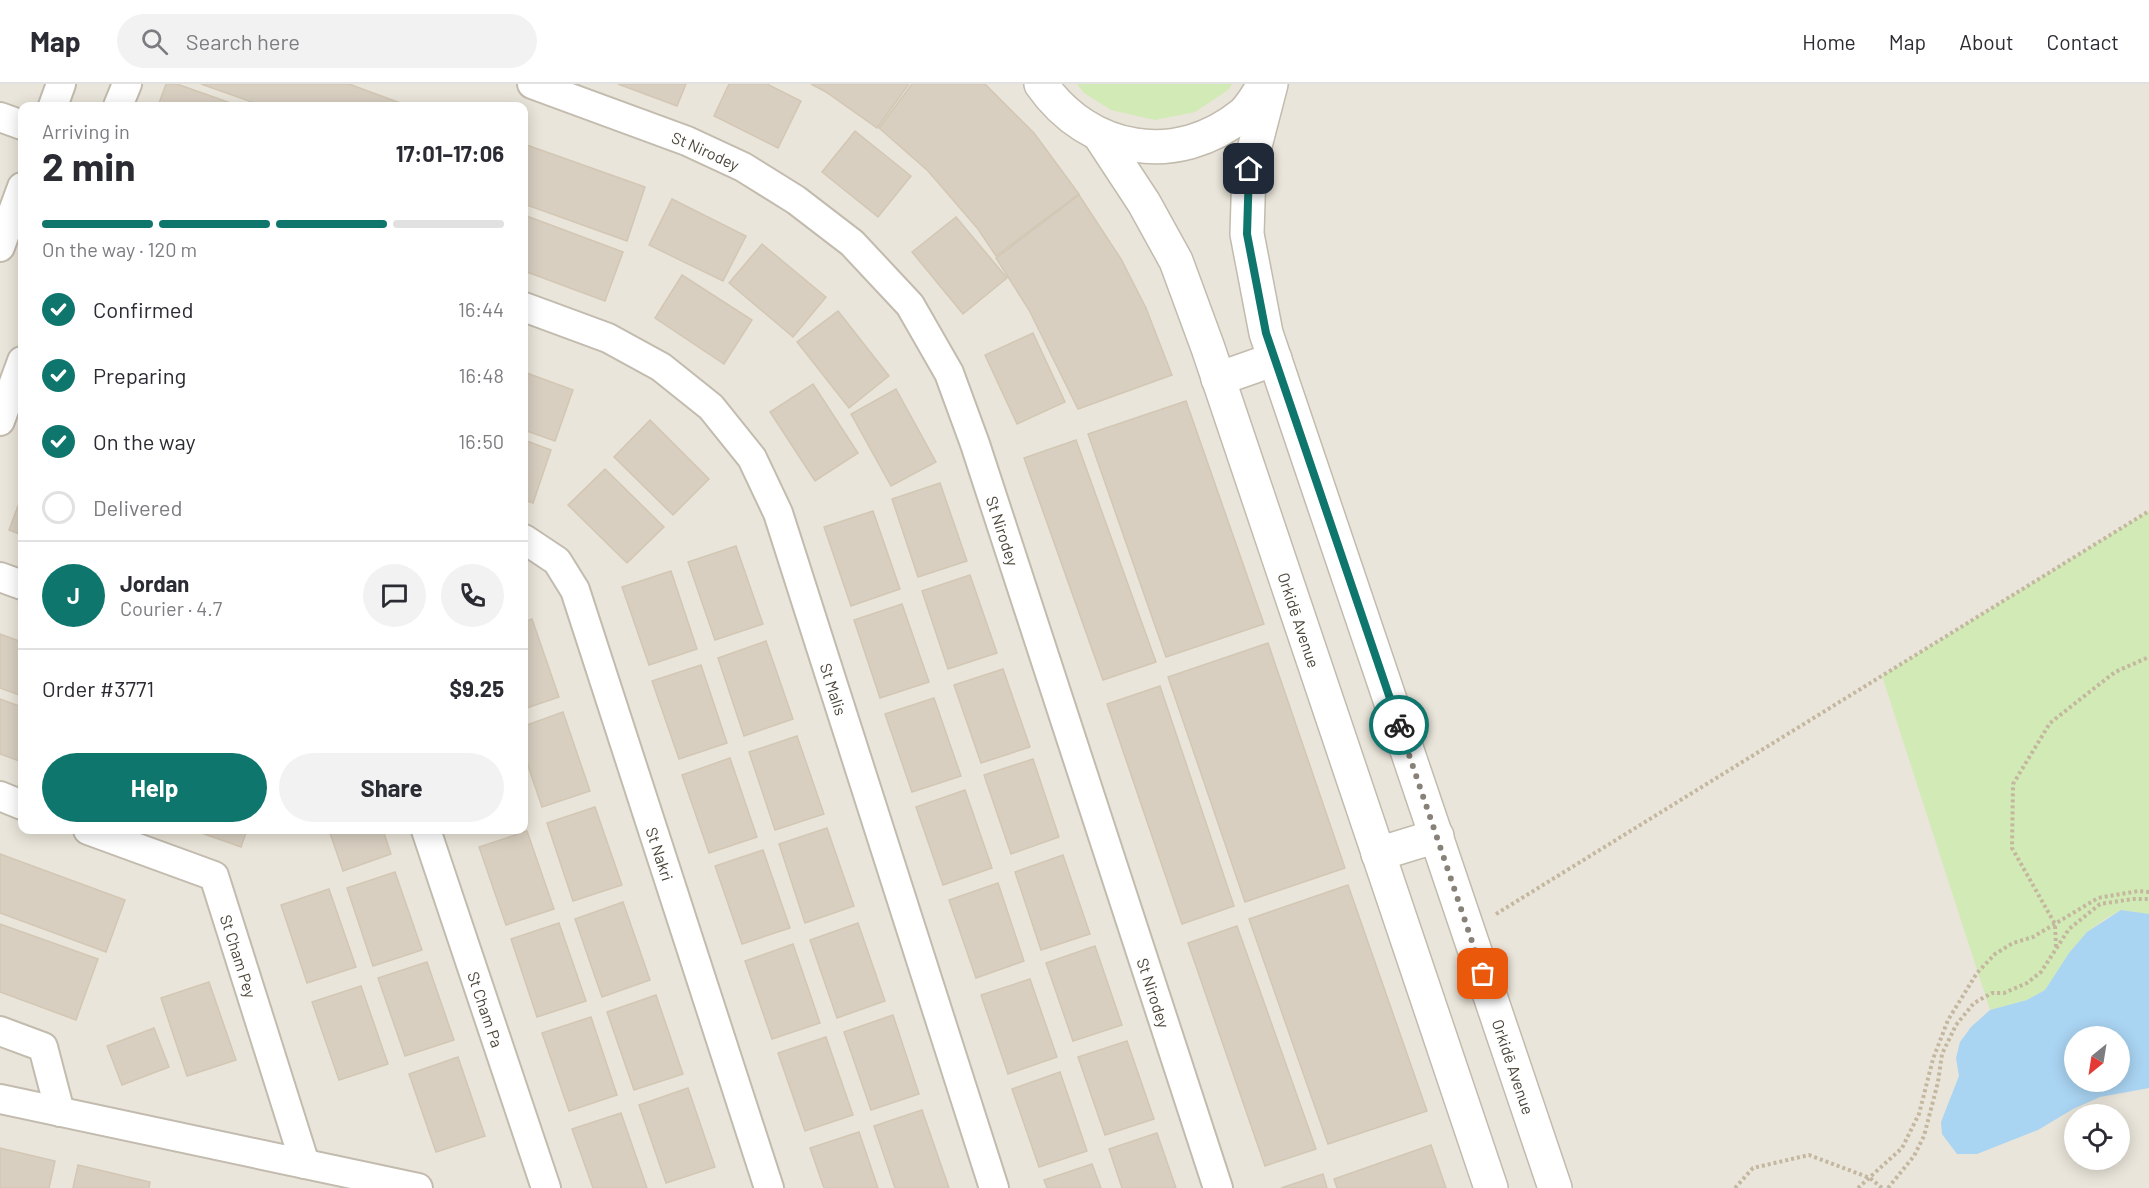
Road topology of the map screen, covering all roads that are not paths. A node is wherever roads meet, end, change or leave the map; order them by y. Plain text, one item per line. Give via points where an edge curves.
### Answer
1 (61, 84) edge
2 (126, 84) edge
3 (532, 84) edge
4 (1041, 84) edge
5 (1265, 84) edge
6 (1271, 84) edge
7 (54, 102) edge
8 (119, 102) edge
9 (0, 117) edge
10 (18, 124) edge
11 (1100, 136) junction
12 (18, 198) edge
13 (0, 247) edge
14 (528, 308) edge
15 (0, 350) edge
16 (18, 357) edge
17 (1275, 359) junction
18 (18, 370) edge
19 (1218, 379) junction
20 (0, 421) edge
21 (528, 542) edge
22 (0, 577) edge
23 (18, 584) edge
24 (0, 796) edge
25 (18, 803) edge
26 (99, 834) edge
27 (427, 834) edge
28 (1437, 836) junction
29 (1378, 854) junction
30 (0, 1031) edge
31 (0, 1099) edge
32 (60, 1112) junction
33 (305, 1164) junction
34 (418, 1188) edge
35 (546, 1188) edge
36 (769, 1188) edge
37 (994, 1188) edge
38 (1218, 1188) edge
39 (1491, 1188) edge
40 (1555, 1188) edge

1 - 7 street
2 - 8 street
3 - 38 street, St Nirodey via 687,141 743,167 796,200 852,243 910,305 949,373 975,444
4 - 11 street via 1067,115
5 - 11 street via 1244,113 1201,140 1150,148
6 - 17 street, Orkidē Avenue via 1249,169 1247,234 1266,333
9 - 10 street
11 - 19 street, Orkidē Avenue via 1176,261
12 - 13 street
14 - 37 street, St Malis via 608,338 662,367 711,407 752,458 778,513
15 - 16 street
17 - 19 street
17 - 28 street, Orkidē Avenue
18 - 20 street
19 - 29 street, Orkidē Avenue
21 - 36 street, St Nakri via 557,561 575,590
22 - 23 street
24 - 25 street
26 - 33 street, St Cham Pey via 214,876
27 - 35 street, St Cham Pa
28 - 29 street
28 - 40 street, Orkidē Avenue
29 - 39 street, Orkidē Avenue
30 - 32 street via 43,1047
31 - 32 street
32 - 33 street
33 - 34 street

